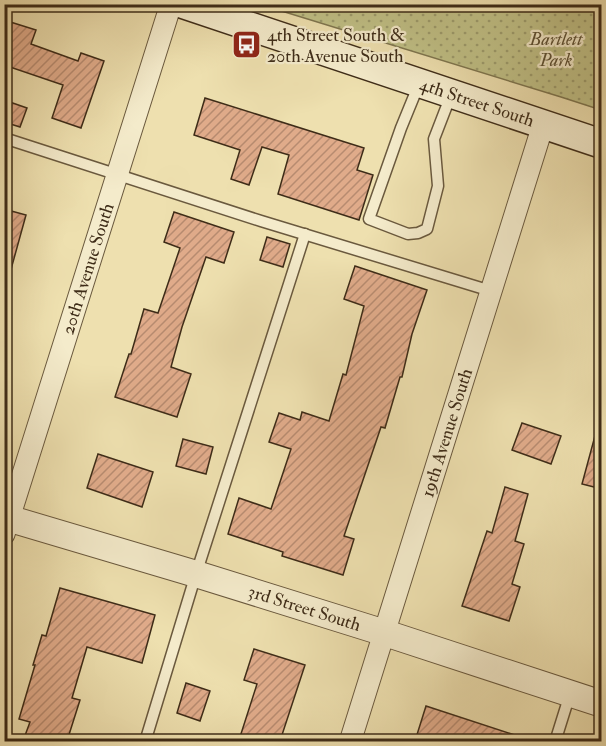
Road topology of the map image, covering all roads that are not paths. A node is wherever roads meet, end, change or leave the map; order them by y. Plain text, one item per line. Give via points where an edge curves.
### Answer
1 (171, 4) edge
2 (183, 4) edge
3 (419, 84) junction
4 (451, 94) junction
5 (543, 125) junction
6 (4, 138) edge
7 (602, 144) edge
8 (118, 174) junction
9 (305, 234) junction
10 (491, 291) junction
11 (6, 523) edge
12 (196, 574) junction
13 (385, 633) junction
14 (570, 694) junction
15 (602, 704) edge
16 (145, 741) edge
17 (350, 741) edge
18 (555, 741) edge

1 - 8 street, 20th Avenue South
2 - 3 main road, 4th Street South
3 - 4 main road, 4th Street South
3 - 4 lane via 369,219 408,234 427,229 438,186 434,139
4 - 5 main road, 4th Street South
5 - 7 main road, 4th Street South
5 - 10 street, 19th Avenue South
6 - 8 lane
8 - 9 lane
8 - 11 street, 20th Avenue South
9 - 10 lane
9 - 12 lane
10 - 13 street, 19th Avenue South
11 - 12 street, 3rd Street South
12 - 13 street, 3rd Street South
12 - 16 lane
13 - 14 street, 3rd Street South
13 - 17 street, 19th Avenue South
14 - 15 street, 3rd Street South
14 - 18 lane

